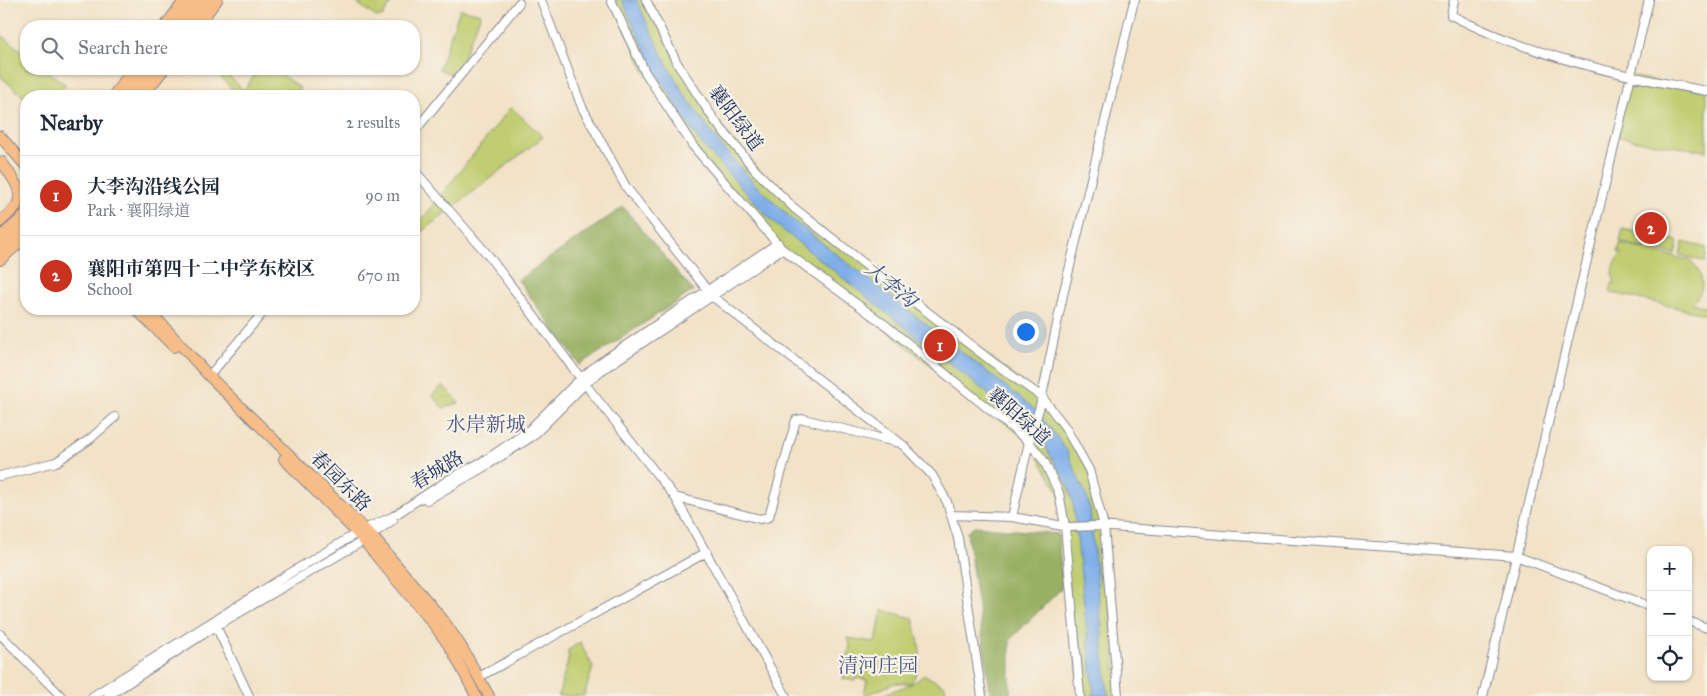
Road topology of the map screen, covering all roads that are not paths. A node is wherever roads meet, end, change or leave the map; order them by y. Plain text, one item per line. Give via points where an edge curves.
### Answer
1 (185, 0) edge
2 (196, 0) edge
3 (208, 0) edge
4 (217, 0) edge
5 (541, 0) edge
6 (611, 0) edge
7 (646, 0) edge
8 (1135, 0) edge
9 (1454, 0) edge
10 (1649, 0) edge
11 (520, 3) dead end
12 (170, 20) edge
13 (181, 20) edge
14 (193, 20) edge
15 (202, 20) edge
16 (128, 75) edge
17 (139, 75) edge
18 (150, 75) edge
19 (159, 75) edge
20 (1631, 76) junction
21 (117, 90) edge
22 (128, 90) edge
23 (138, 90) edge
24 (148, 90) edge
25 (1707, 91) edge
26 (420, 125) edge
27 (0, 136) edge
28 (20, 158) edge
29 (1, 161) edge
30 (420, 177) edge
31 (20, 181) edge
32 (20, 206) edge
33 (20, 220) edge
34 (0, 223) edge
35 (20, 231) edge
36 (0, 238) edge
37 (20, 242) edge
38 (780, 246) junction
39 (0, 249) edge
40 (0, 260) edge
41 (710, 293) junction
42 (142, 315) edge
43 (153, 315) edge
44 (261, 315) edge
45 (209, 376) junction
46 (583, 381) junction
47 (1042, 397) junction
48 (115, 418) dead end
49 (1029, 442) junction
50 (900, 443) junction
51 (0, 476) edge
52 (675, 497) junction
53 (951, 514) junction
54 (1012, 517) junction
55 (1067, 526) junction
56 (1104, 526) junction
57 (364, 535) junction
58 (707, 552) junction
59 (1516, 556) junction
60 (1647, 605) edge
61 (1692, 622) edge
62 (216, 626) junction
63 (1707, 628) edge
64 (0, 634) edge
65 (478, 677) junction
66 (61, 696) edge
67 (93, 696) edge
68 (108, 696) edge
69 (249, 696) edge
70 (476, 696) edge
71 (489, 696) edge
72 (786, 696) edge
73 (982, 696) edge
74 (1080, 696) edge
75 (1118, 696) edge
76 (1483, 696) edge

1 - 12 main road
2 - 13 highway
3 - 14 highway
4 - 15 main road
5 - 41 street via 582,107 626,187
6 - 38 street, 襄阳绿道 via 645,72 693,146
7 - 47 street, 襄阳绿道 via 677,63 716,121 756,171 794,208
8 - 47 street via 1063,295
9 - 20 street via 1451,14 1469,24 1544,52
10 - 20 street
11 - 26 street
16 - 21 main road
17 - 22 highway
18 - 23 highway
19 - 24 main road
20 - 25 street
20 - 59 street
27 - 28 main road
29 - 31 main road
29 - 34 main road via 18,186 19,197 17,206
30 - 46 street via 488,255
32 - 34 main road
33 - 36 highway
35 - 39 highway
37 - 40 main road
38 - 41 street, 春城路
38 - 49 street, 襄阳绿道 via 888,327
41 - 46 street, 春城路
41 - 50 street
42 - 57 main road, 春园东路
43 - 45 main road, 春园东路
44 - 45 street
45 - 57 main road, 春园东路
46 - 52 street
46 - 57 street, 春城路 via 533,436
47 - 49 street
47 - 56 street, 襄阳绿道 via 1089,470
48 - 51 street via 56,462
49 - 54 street
49 - 55 street, 襄阳绿道 via 1044,461 1059,493
50 - 52 street via 804,419 796,420 769,518 760,519
50 - 53 street via 932,474
52 - 58 street
53 - 54 street
53 - 73 street via 958,538
54 - 55 street
55 - 56 street
55 - 74 street, 襄阳绿道
56 - 59 street
56 - 75 street, 襄阳绿道
57 - 62 street, 春城路
57 - 65 main road, 春园东路 via 444,621
57 - 67 street, 春城路
57 - 70 main road, 春园东路 via 452,650
58 - 65 street
58 - 72 street
59 - 60 street
59 - 76 street
61 - 63 street
62 - 68 street, 春城路
62 - 69 street
64 - 66 street
65 - 71 main road, 春园东路

